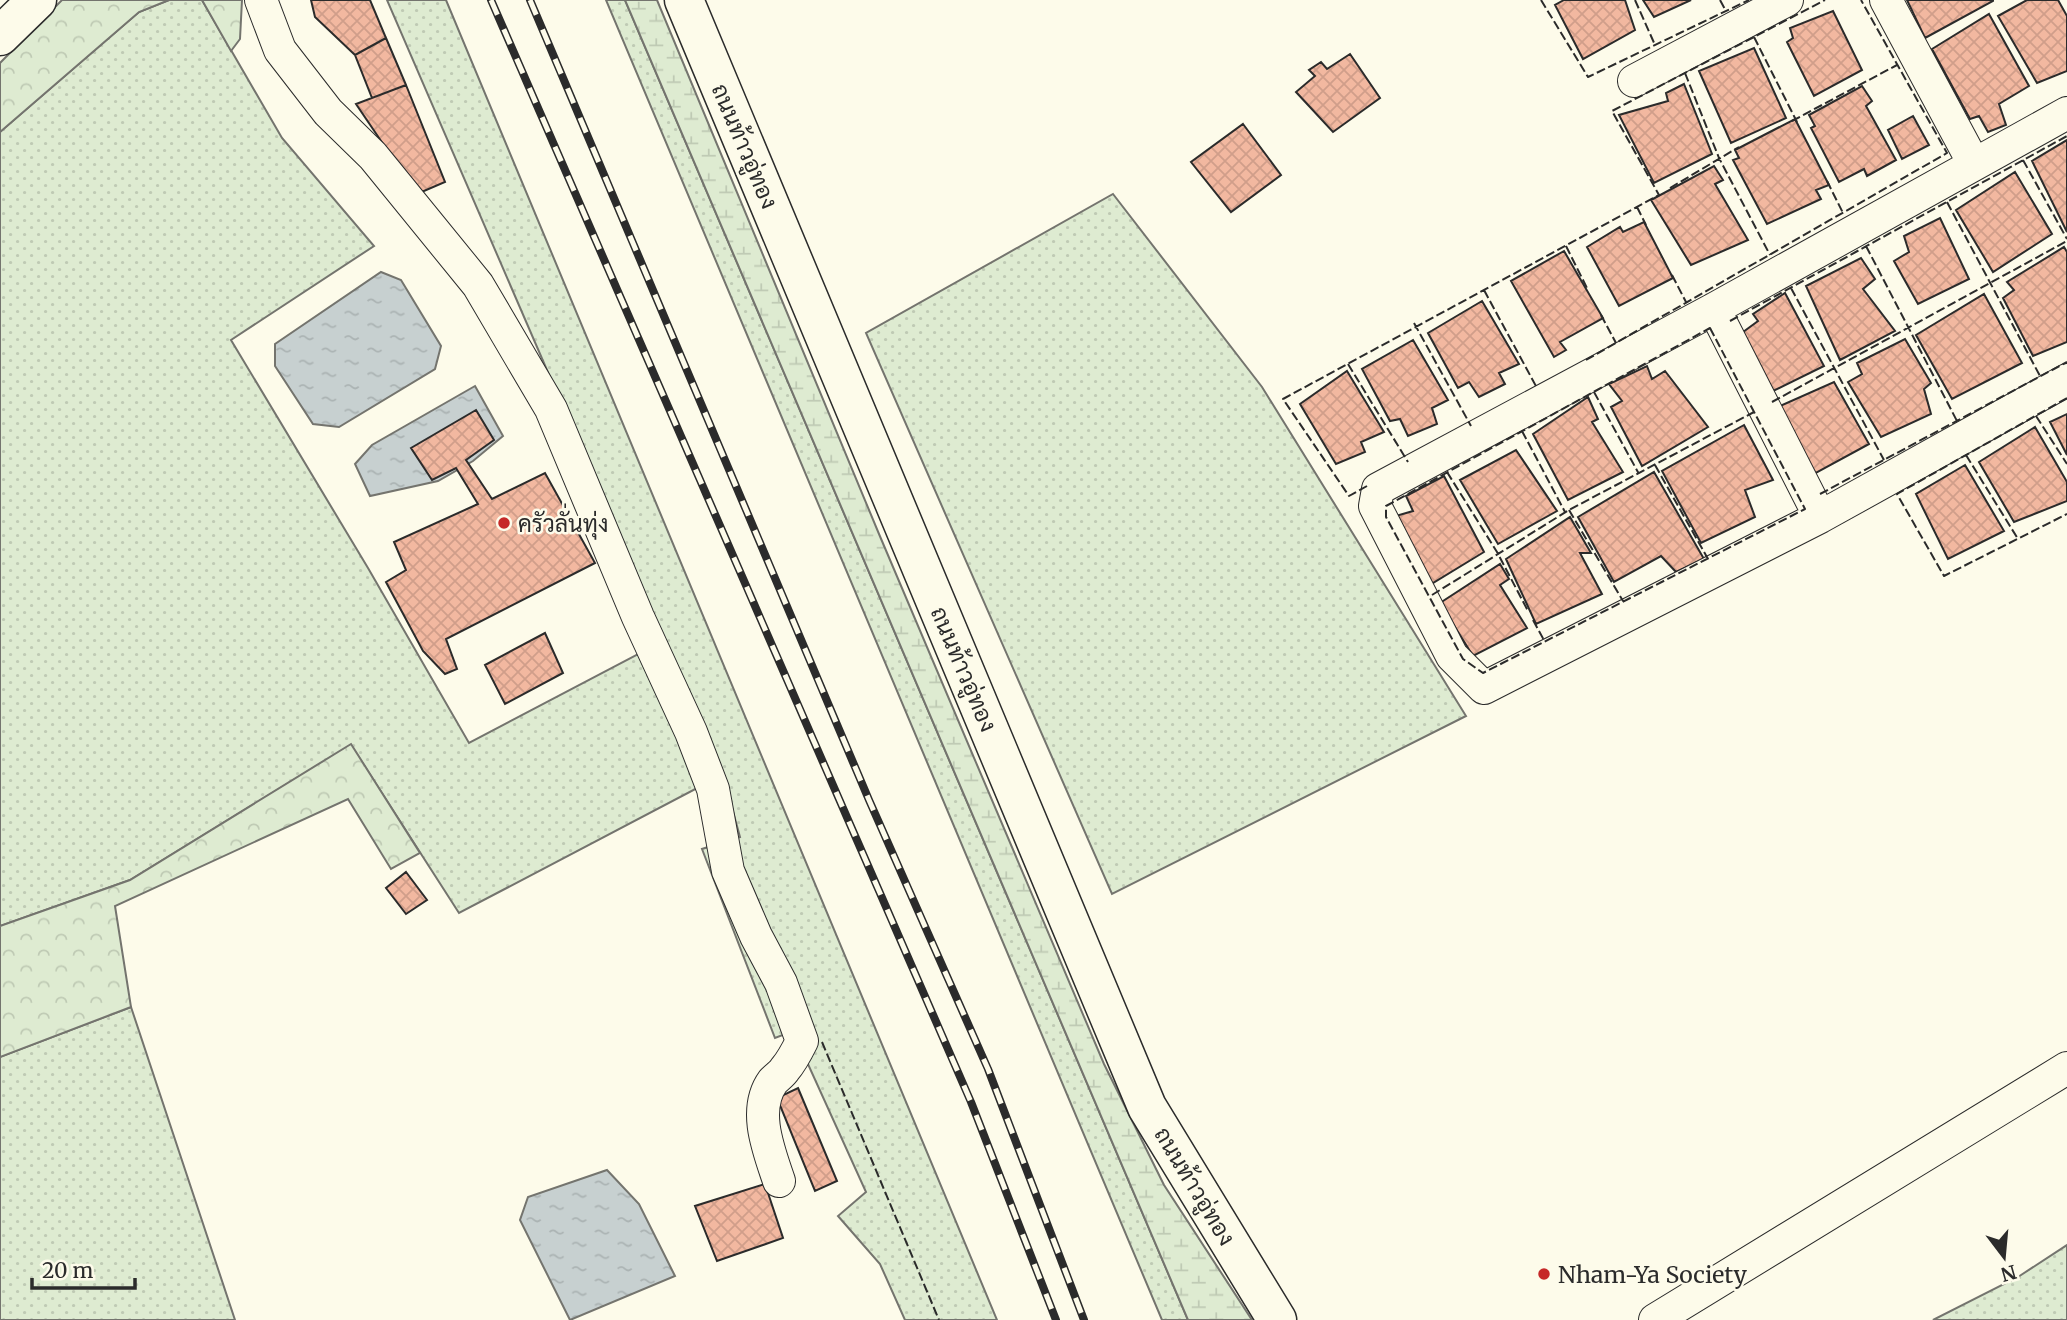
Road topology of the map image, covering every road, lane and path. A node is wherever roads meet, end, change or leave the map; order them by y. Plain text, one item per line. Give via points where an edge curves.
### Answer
1 (37, 0) edge
2 (261, 0) edge
3 (684, 0) edge
4 (1787, 0) edge
5 (1885, 0) edge
6 (0, 36) edge
7 (1634, 81) dead end
8 (2067, 113) edge
9 (1974, 164) junction
10 (1714, 309) junction
11 (2067, 380) edge
12 (1820, 517) junction
13 (2067, 1068) edge
14 (779, 1181) dead end
15 (1277, 1320) edge
16 (1655, 1320) edge

1 - 6 street
2 - 14 street via 279,50 478,285 551,409 691,732 713,789 729,871 796,1020 802,1041 774,1080 763,1106 766,1138
3 - 15 street, ถนนท้าวอู่ทอง via 1147,1107
4 - 7 street
5 - 9 street
8 - 9 street
9 - 10 street
10 - 12 street
10 - 12 street via 1378,489 1376,506 1446,645 1484,688
11 - 12 street
13 - 16 street

